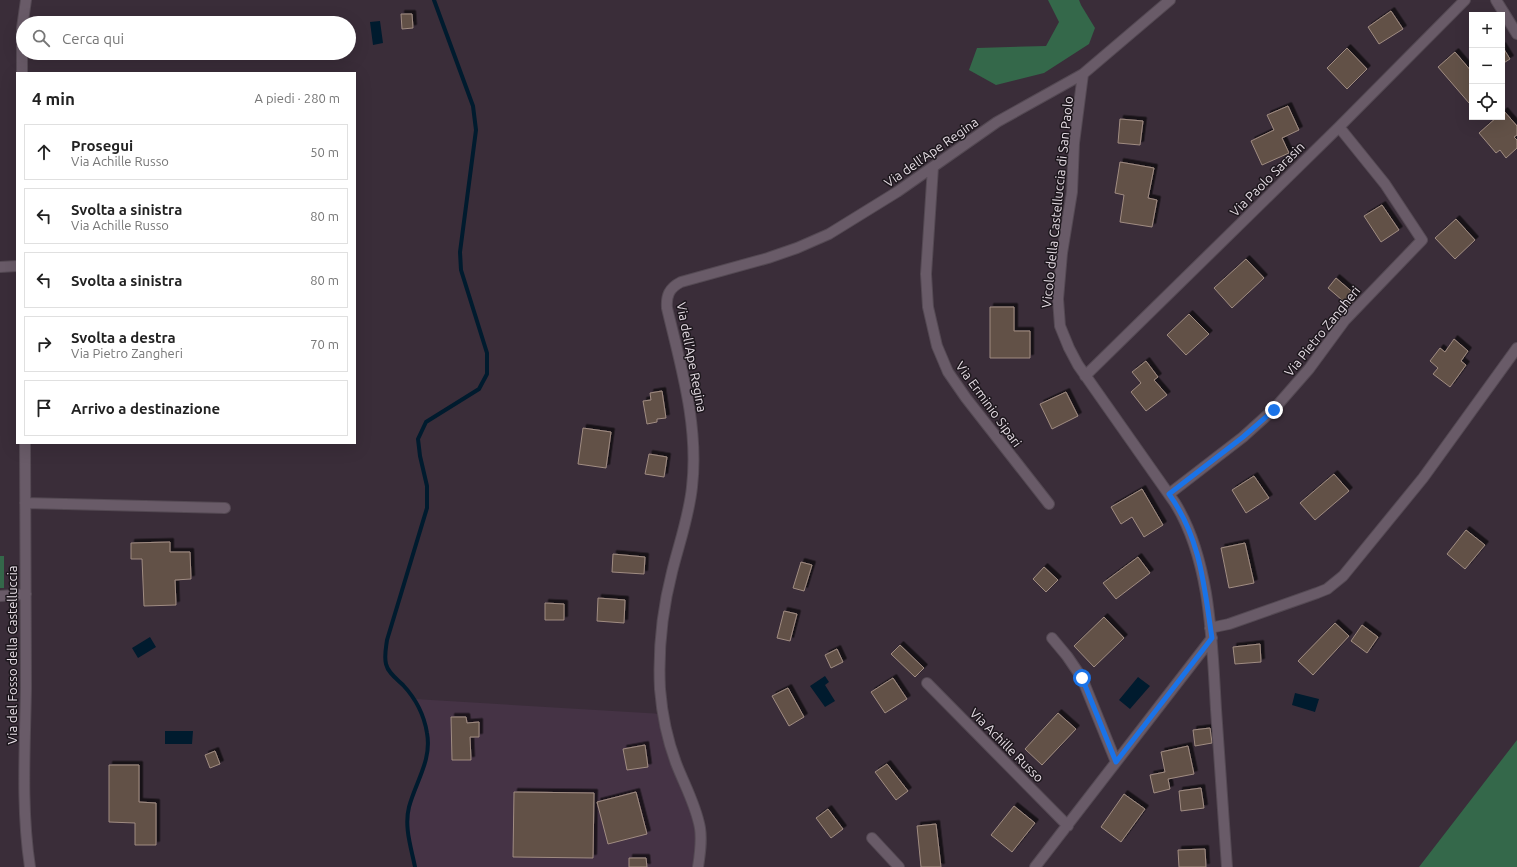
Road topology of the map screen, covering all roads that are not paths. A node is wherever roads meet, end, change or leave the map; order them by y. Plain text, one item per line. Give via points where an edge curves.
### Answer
1 (26, 0) edge
2 (1170, 0) edge
3 (1465, 0) edge
4 (1496, 0) edge
5 (24, 16) edge
6 (1517, 34) edge
7 (22, 60) edge
8 (22, 72) edge
9 (1083, 74) junction
10 (1339, 127) junction
11 (933, 167) junction
12 (16, 266) edge
13 (0, 267) edge
14 (1517, 348) edge
15 (1085, 376) junction
16 (25, 444) edge
17 (1169, 494) junction
18 (25, 503) junction
19 (1049, 504) dead end
20 (225, 508) dead end
21 (26, 594) junction
22 (0, 596) edge
23 (1211, 633) junction
24 (1052, 638) dead end
25 (927, 683) dead end
26 (1116, 762) junction
27 (1068, 826) junction
28 (872, 838) dead end
29 (30, 867) edge
30 (698, 867) edge
31 (899, 867) edge
32 (1035, 867) edge
33 (1227, 867) edge

1 - 5 street
2 - 9 street, Via dell'Ape Regina
3 - 10 street, Via Paolo Sarasin
4 - 6 street
7 - 8 street
9 - 11 street, Via dell'Ape Regina via 997,122
9 - 15 street, Vicolo della Castelluccia di San Paolo via 1058,305 1060,326 1066,342
10 - 15 street, Via Paolo Sarasin
10 - 17 street, Via Pietro Zangheri via 1385,184 1422,240 1345,320 1309,369 1274,410
11 - 19 street, Via Erminio Sipari via 926,274 928,307 937,346 946,368 962,393
11 - 30 street, Via dell'Ape Regina via 829,234 768,258 681,282 668,294 667,308 691,416 693,478 690,504 664,608 660,646 660,689 670,745 698,821 701,838
12 - 13 street
14 - 23 street via 1423,478 1344,576 1327,589 1229,624
15 - 17 street, Vicolo della Castelluccia di San Paolo
16 - 18 street, Via del Fosso della Castelluccia
17 - 23 street, Vicolo della Castelluccia di San Paolo via 1186,521 1196,547 1204,580
18 - 20 street
18 - 21 street, Via del Fosso della Castelluccia
21 - 22 street
21 - 29 street, Via del Fosso della Castelluccia via 25,806
23 - 26 street
23 - 33 street, Vicolo della Castelluccia di San Paolo
24 - 26 street via 1082,678
25 - 27 street, Via Achille Russo
26 - 27 street
27 - 32 street
28 - 31 street

